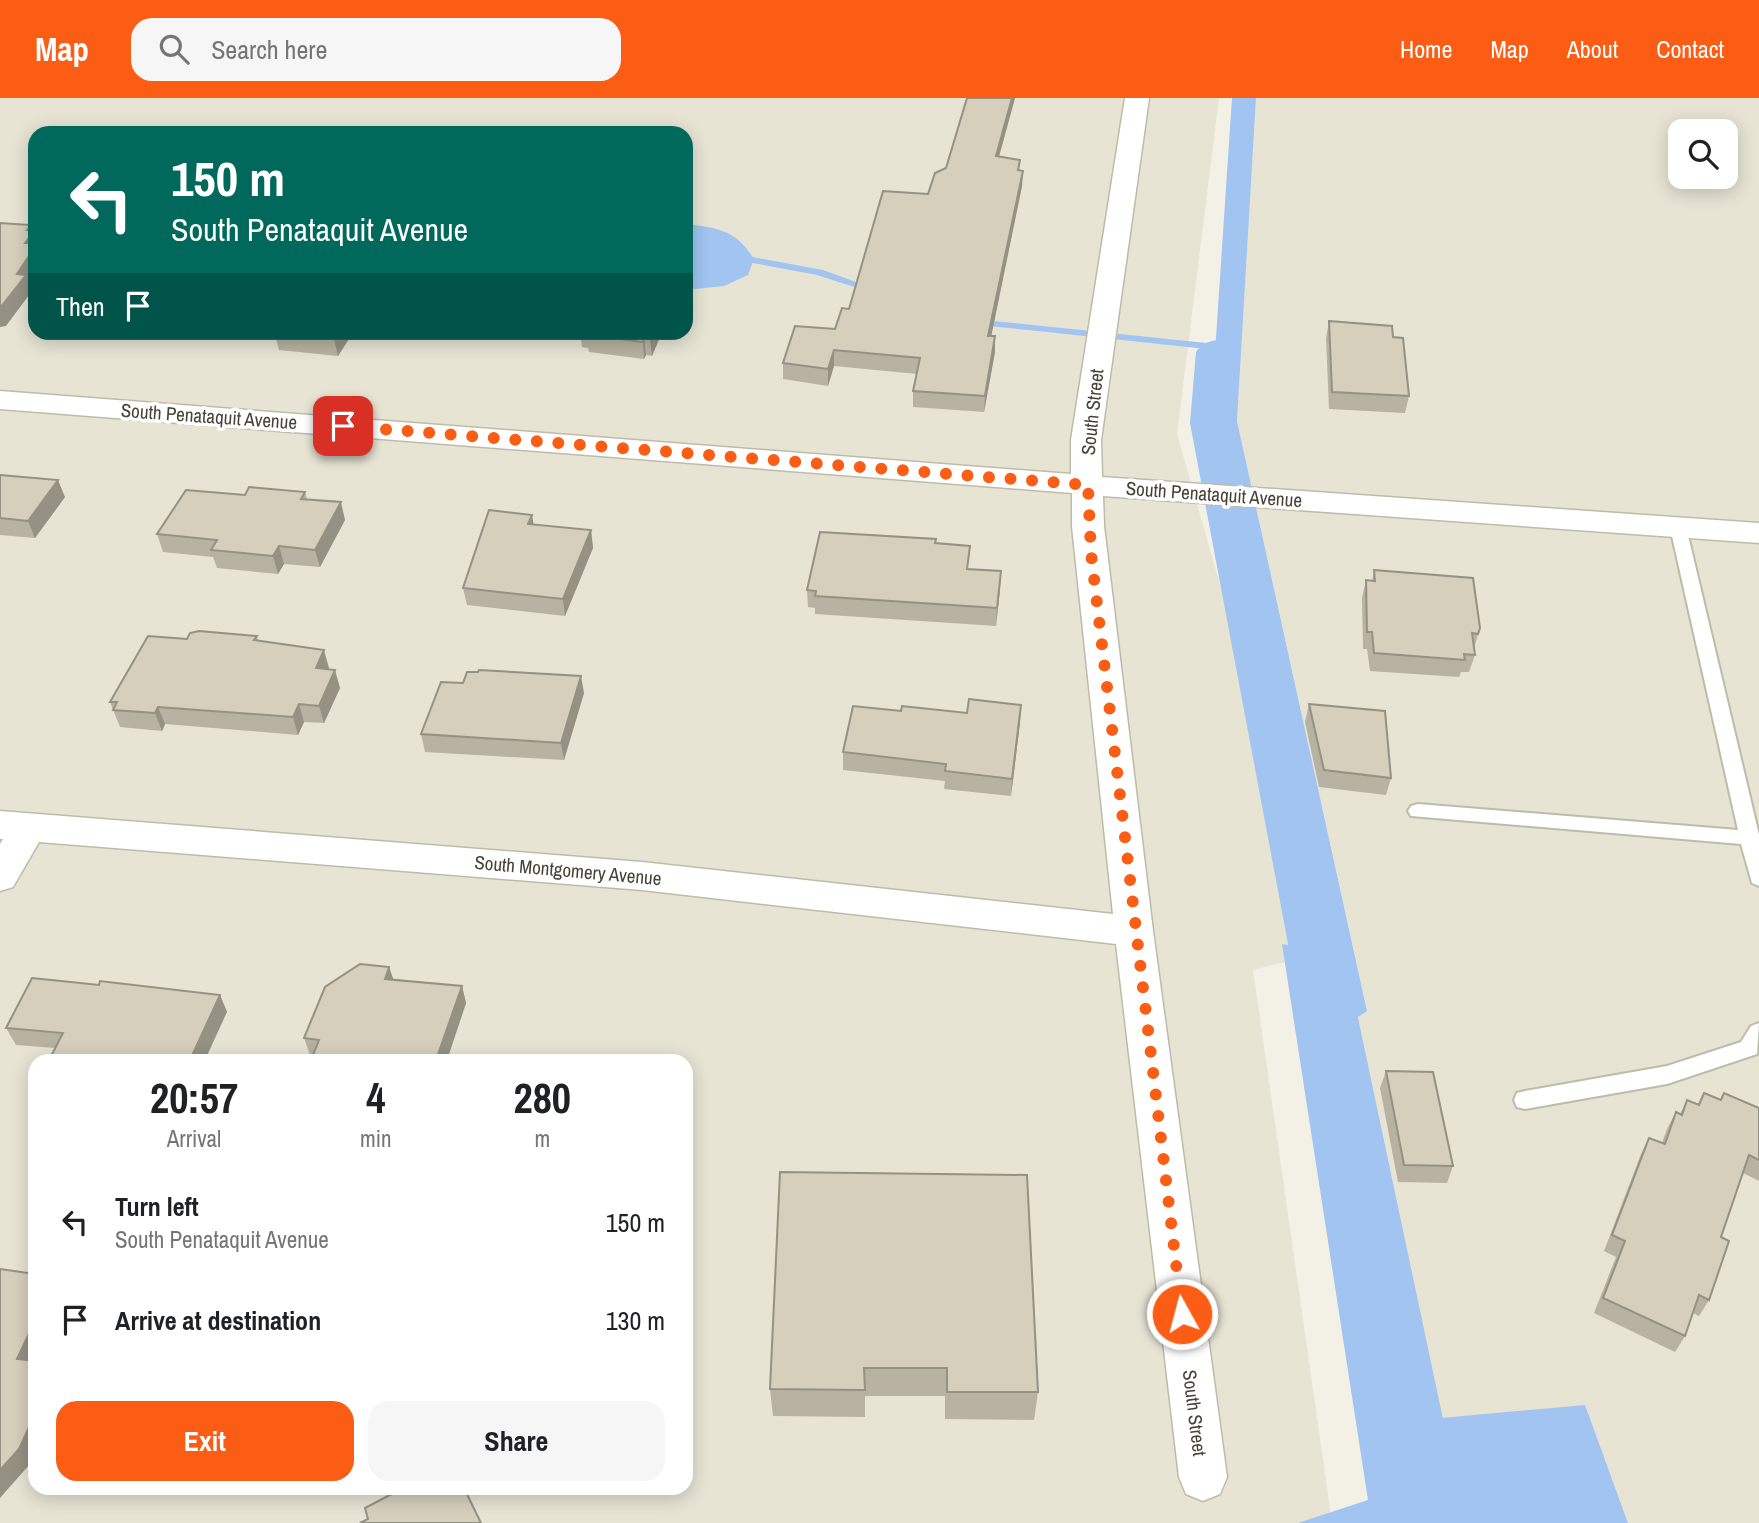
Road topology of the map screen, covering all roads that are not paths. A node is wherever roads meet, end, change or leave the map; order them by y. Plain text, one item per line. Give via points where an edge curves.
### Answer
1 (1137, 98) edge
2 (0, 400) edge
3 (1088, 485) junction
4 (1678, 527) junction
5 (1759, 533) edge
6 (1418, 811) dead end
7 (14, 826) edge
8 (1751, 838) junction
9 (0, 877) edge
10 (1759, 878) edge
11 (1134, 931) junction
12 (1759, 1032) edge
13 (1525, 1100) dead end
14 (1203, 1477) dead end

1 - 3 street, South Street via 1086,440
2 - 3 street, South Penataquit Avenue
3 - 4 street, South Penataquit Avenue
3 - 11 street, South Street via 1089,539
4 - 5 street, South Penataquit Avenue
4 - 8 lane
6 - 8 lane
7 - 9 street
7 - 11 street, South Montgomery Avenue via 642,876
8 - 10 lane
11 - 14 street, South Street
12 - 13 lane via 1749,1048 1667,1075

